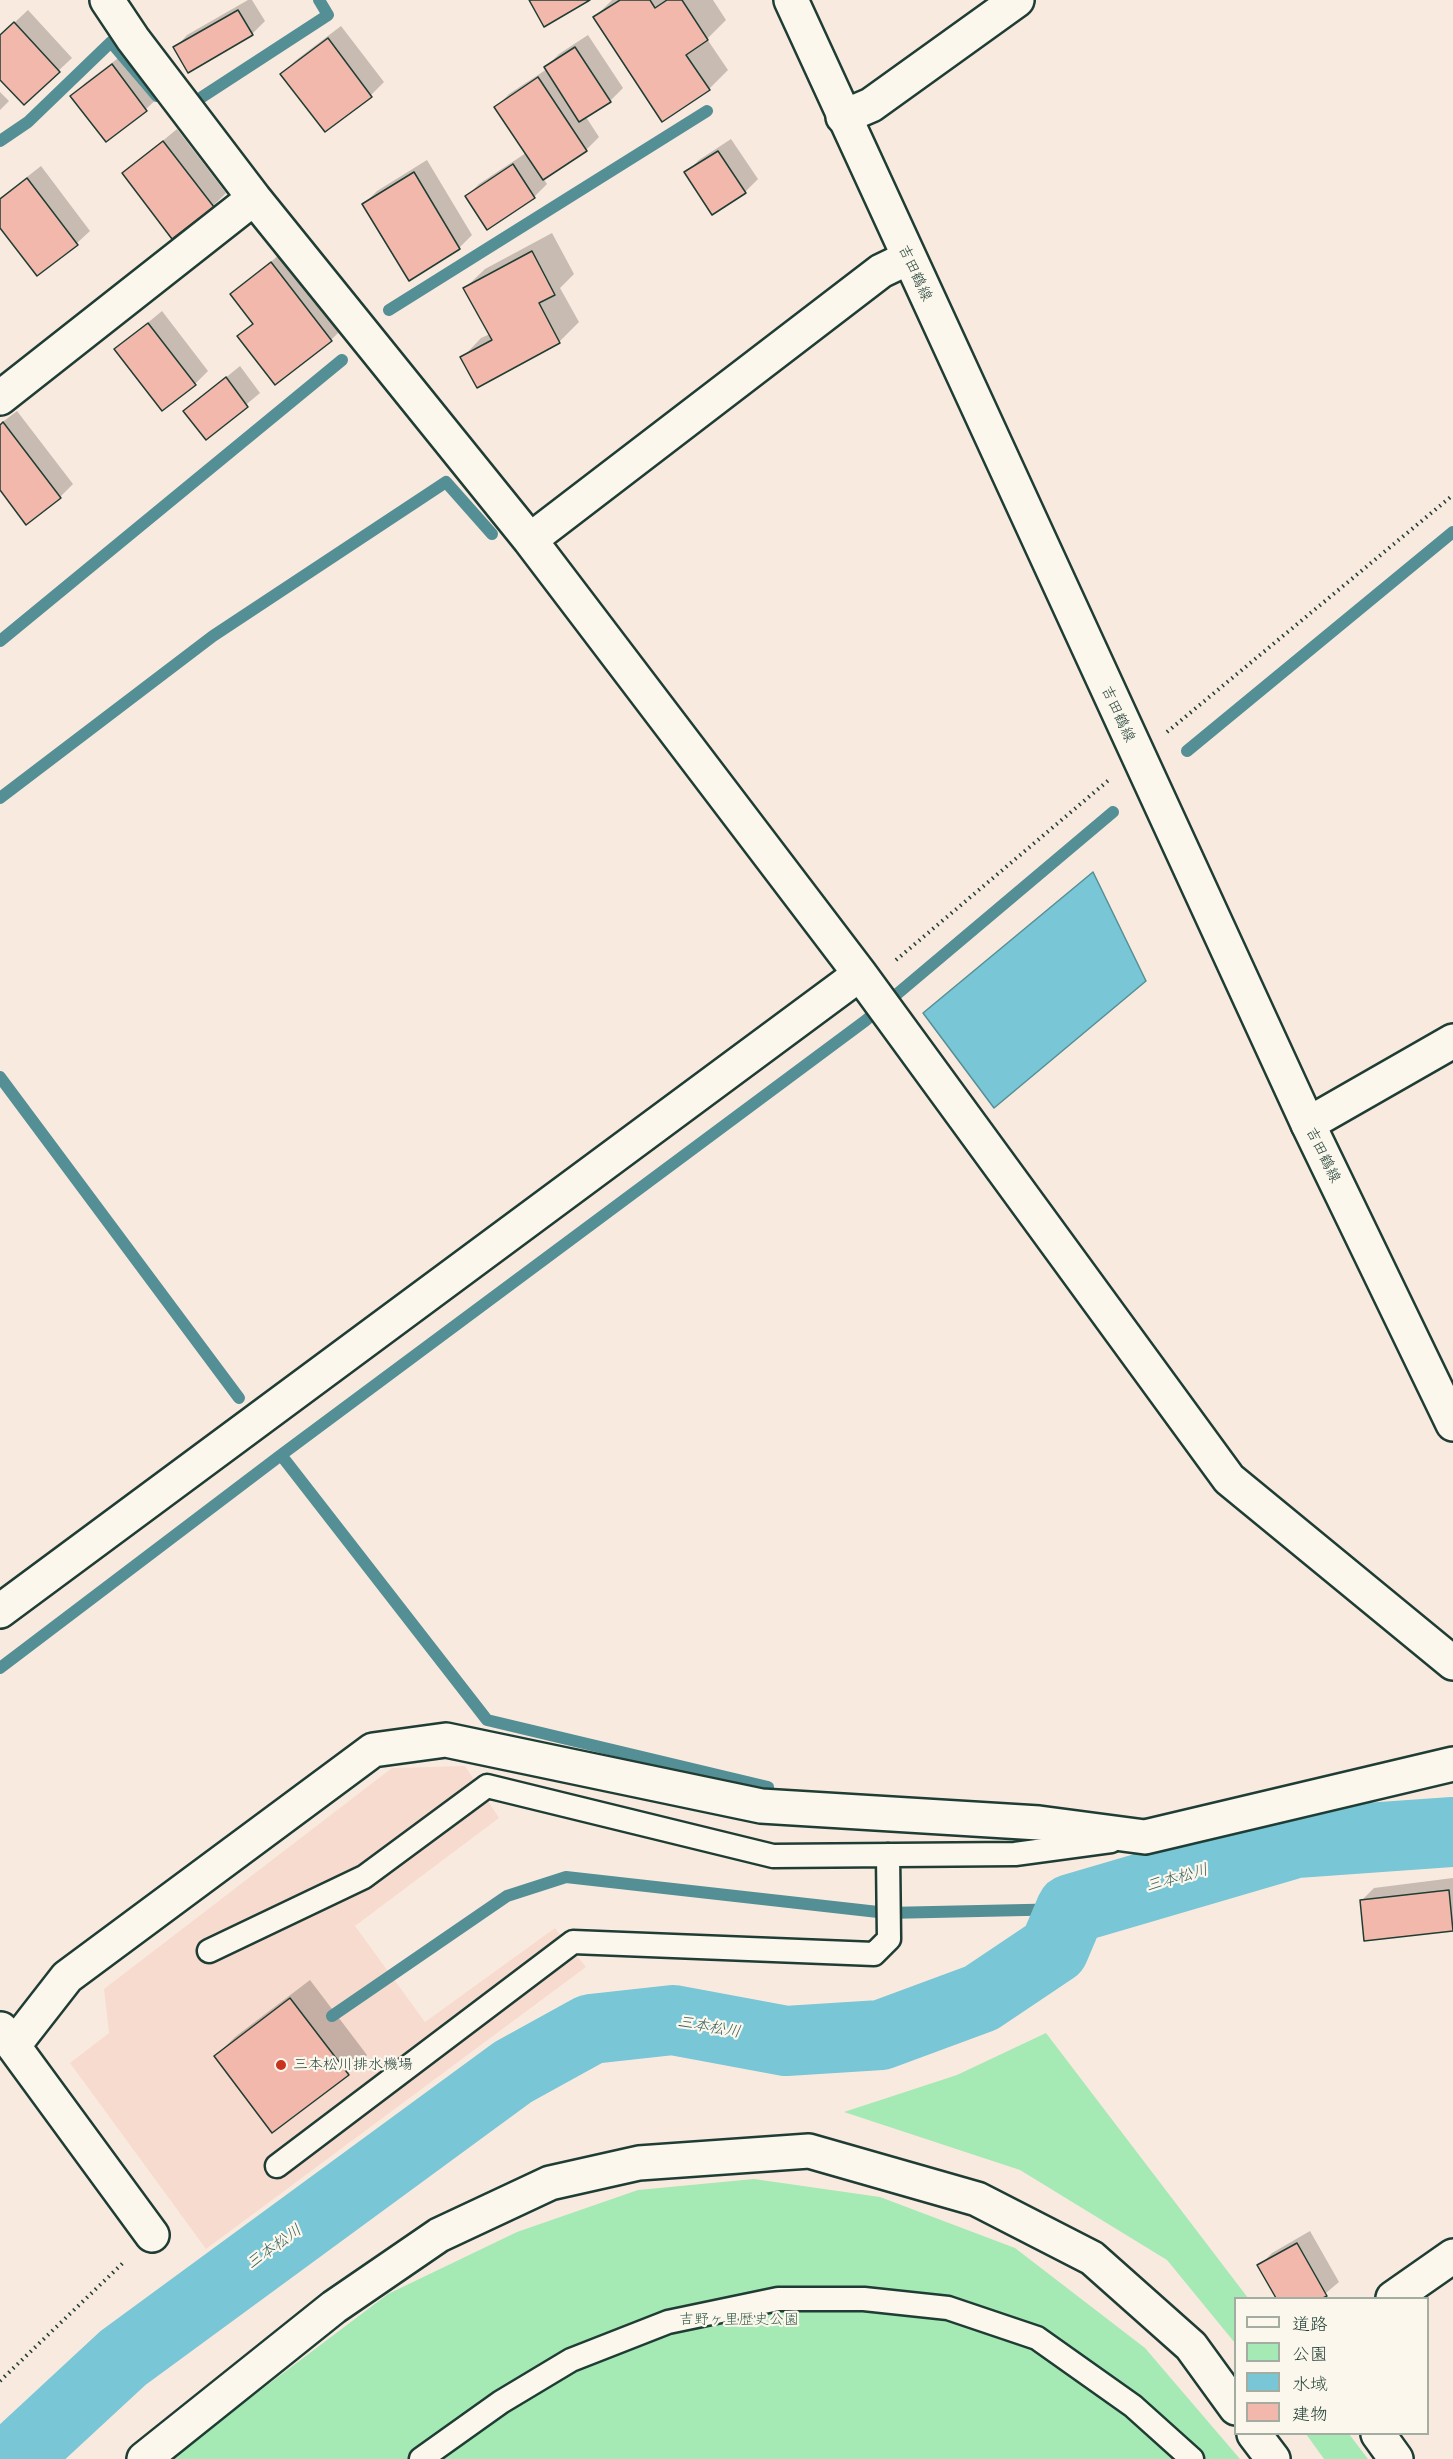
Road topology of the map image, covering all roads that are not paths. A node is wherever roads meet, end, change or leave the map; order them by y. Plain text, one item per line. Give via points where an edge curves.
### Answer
1 (107, 0) edge
2 (791, 0) edge
3 (1017, 0) edge
4 (843, 117) junction
5 (254, 198) junction
6 (908, 258) junction
7 (0, 398) edge
8 (530, 540) junction
9 (864, 980) junction
10 (1453, 1041) edge
11 (1308, 1125) junction
12 (1453, 1424) edge
13 (0, 1611) edge
14 (1453, 1663) edge
15 (1453, 1764) edge
16 (1145, 1837) junction
17 (888, 1855) junction
18 (209, 1952) dead end
19 (7, 2036) edge
20 (277, 2166) dead end
21 (152, 2235) road end
22 (1453, 2256) edge
23 (1394, 2297) edge
24 (1234, 2405) edge
25 (1255, 2435) edge
26 (1379, 2435) edge
27 (144, 2459) edge
28 (421, 2459) edge
29 (1192, 2459) edge
30 (1273, 2459) edge
31 (1396, 2459) edge

1 - 5 street
2 - 4 street, 吉田鶴線
3 - 4 street via 870,105
4 - 6 street, 吉田鶴線
5 - 7 street
5 - 8 street
6 - 8 street via 881,271
6 - 11 street, 吉田鶴線
8 - 9 street
9 - 13 street
9 - 14 street via 1229,1479
10 - 11 street
11 - 12 street, 吉田鶴線
15 - 16 street
16 - 17 lane via 1015,1854
16 - 19 street via 1039,1823 761,1806 446,1740 374,1749 67,1977
17 - 18 lane via 772,1856 487,1786 364,1877
17 - 20 lane via 889,1939 874,1954 573,1942
19 - 21 street
22 - 23 street
24 - 27 street via 1191,2346 1092,2258 977,2199 809,2151 639,2163 550,2183 439,2235 334,2307
25 - 30 street
26 - 31 street
28 - 29 lane via 501,2402 571,2360 668,2322 778,2299 853,2299 948,2308 1037,2338 1133,2406

